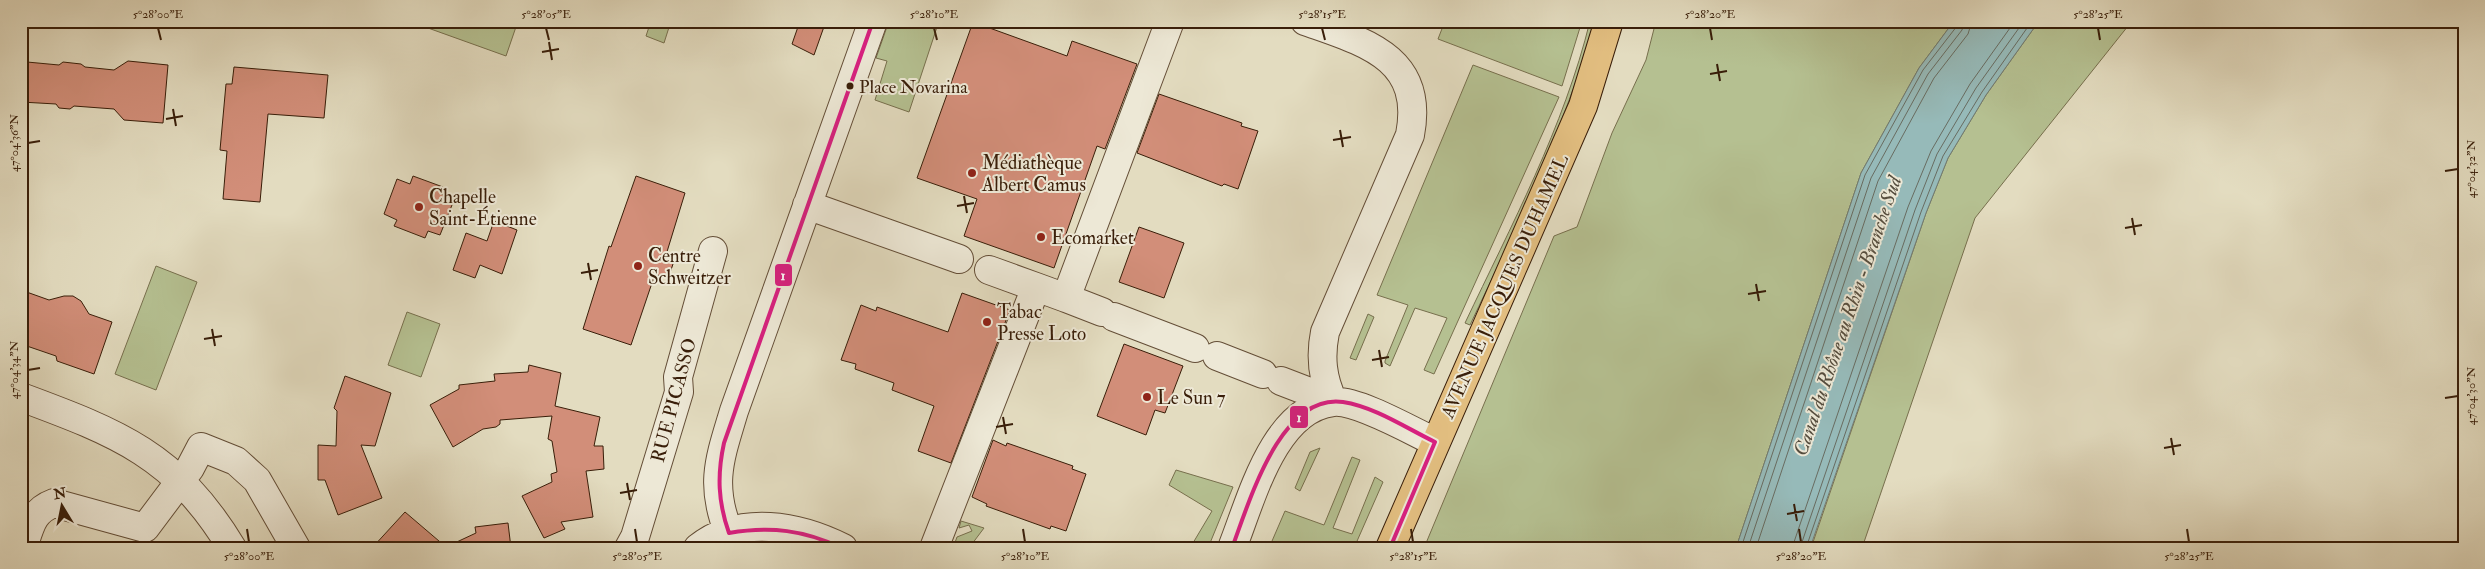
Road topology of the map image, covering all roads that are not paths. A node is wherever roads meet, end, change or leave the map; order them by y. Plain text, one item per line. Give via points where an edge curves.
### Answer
1 (873, 21) edge
2 (1170, 21) edge
3 (1305, 21) edge
4 (1609, 21) edge
5 (807, 205) junction
6 (713, 252) dead end
7 (959, 259) dead end
8 (989, 270) dead end
9 (1036, 287) junction
10 (1066, 298) junction
11 (21, 397) edge
12 (1333, 401) junction
13 (1435, 442) junction
14 (180, 480) junction
15 (728, 532) junction
16 (23, 548) edge
17 (232, 548) edge
18 (296, 548) edge
19 (629, 548) edge
20 (698, 548) edge
21 (843, 548) edge
22 (934, 548) edge
23 (1232, 548) edge
24 (1390, 548) edge

1 - 5 street
2 - 10 street
3 - 12 street via 1370,45 1390,59 1406,80 1412,96 1410,135 1325,332 1322,360 1326,385
4 - 13 main road, AVENUE JACQUES DUHAMEL via 1582,106
5 - 7 street
5 - 15 street via 718,464 717,490
6 - 19 street, RUE PICASSO via 678,377 679,392
8 - 9 street
9 - 10 street
9 - 22 street
10 - 12 street
11 - 14 street via 110,432 138,447
12 - 13 street via 1367,410
12 - 23 street via 1296,418 1275,444
13 - 24 main road, AVENUE JACQUES DUHAMEL
14 - 16 street via 144,528 54,503 41,507
14 - 17 street via 199,500
14 - 18 street via 202,447 236,461 257,480
15 - 20 street
15 - 21 street via 775,526 797,529

